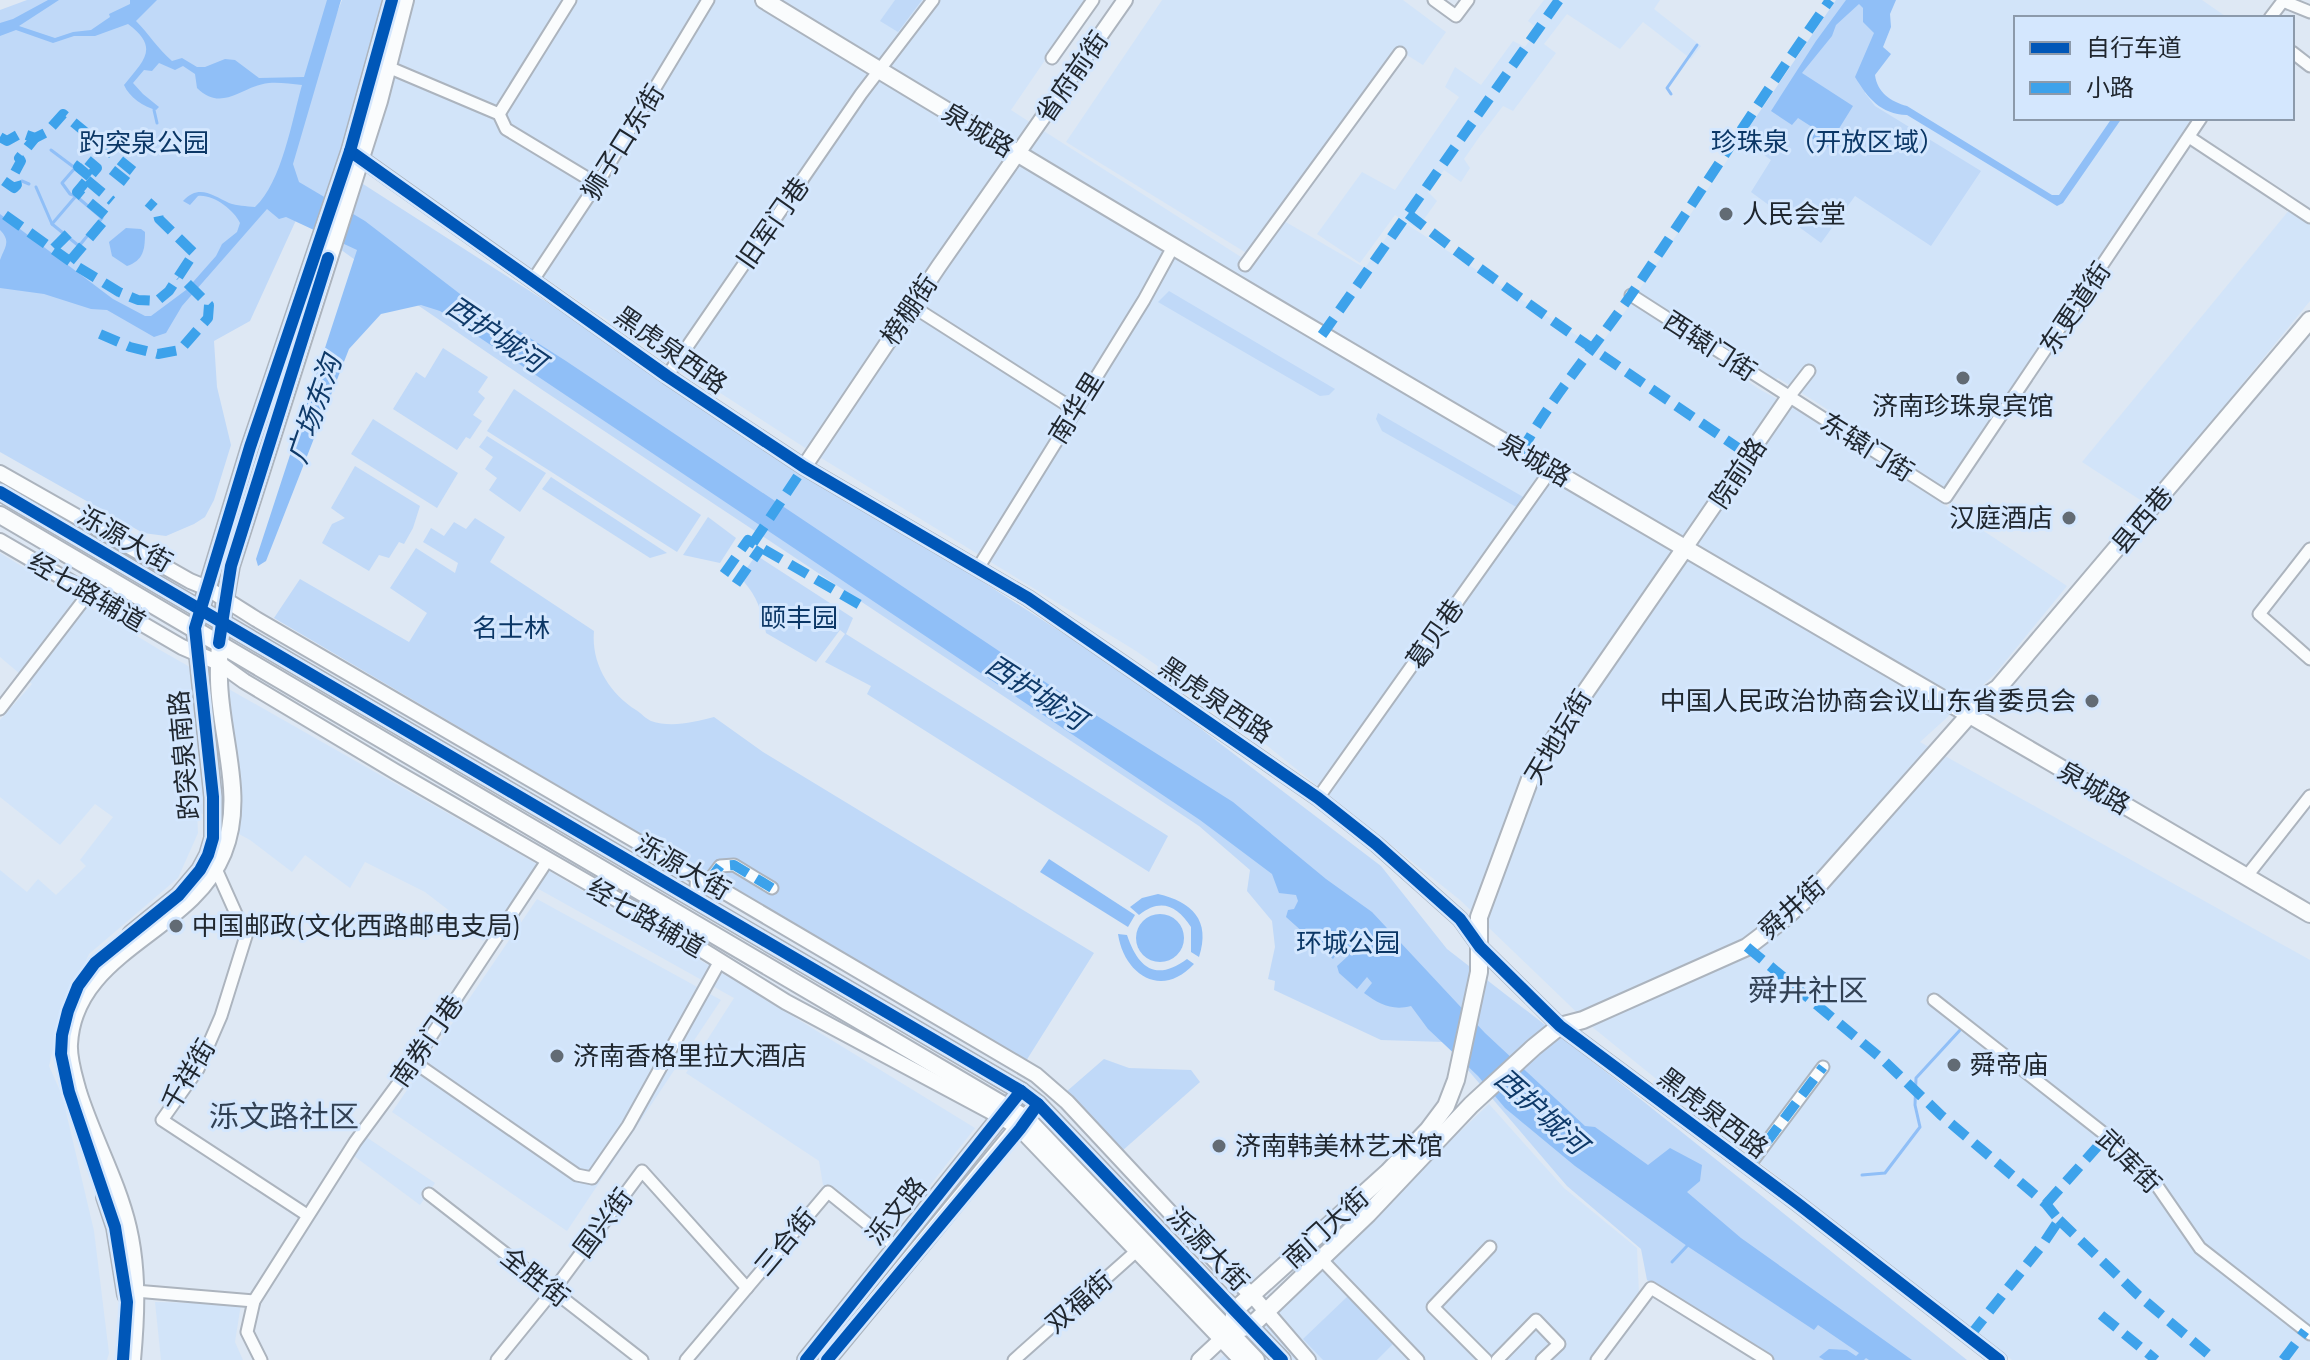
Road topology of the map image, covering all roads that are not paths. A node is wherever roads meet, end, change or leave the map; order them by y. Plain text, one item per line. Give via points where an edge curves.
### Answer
1 (392, 0) edge
2 (405, 0) edge
3 (570, 0) edge
4 (708, 0) edge
5 (764, 0) edge
6 (933, 0) edge
7 (1093, 0) edge
8 (1125, 0) edge
9 (1434, 0) edge
10 (1468, 0) edge
11 (2310, 12) edge
12 (2272, 16) edge
13 (1400, 53) dead end
14 (2294, 54) edge
15 (1052, 58) dead end
16 (2310, 66) edge
17 (388, 67) junction
18 (879, 70) junction
19 (499, 114) junction
20 (2200, 120) edge
21 (2189, 137) junction
22 (356, 155) junction
23 (1018, 155) junction
24 (597, 184) junction
25 (2310, 217) edge
26 (327, 241) junction
27 (1173, 247) junction
28 (1245, 265) dead end
29 (533, 280) junction
30 (1631, 295) dead end
31 (912, 306) junction
32 (2310, 320) edge
33 (1809, 371) dead end
34 (667, 376) junction
35 (1788, 398) junction
36 (1075, 410) junction
37 (804, 467) junction
38 (1551, 470) junction
39 (0, 473) edge
40 (0, 492) edge
41 (1946, 497) joint
42 (0, 515) edge
43 (0, 541) edge
44 (1685, 548) junction
45 (2310, 549) edge
46 (978, 568) junction
47 (207, 588) junction
48 (89, 593) junction
49 (226, 599) junction
50 (201, 608) junction
51 (222, 620) junction
52 (195, 628) junction
53 (219, 643) junction
54 (197, 652) junction
55 (2310, 659) edge
56 (219, 663) junction
57 (0, 709) edge
58 (1970, 715) junction
59 (2310, 796) edge
60 (1318, 798) junction
61 (547, 861) junction
62 (216, 869) junction
63 (2246, 877) junction
64 (708, 882) joint
65 (772, 888) dead end
66 (697, 900) junction
67 (2310, 914) edge
68 (1480, 947) junction
69 (720, 961) junction
70 (1934, 1000) dead end
71 (1560, 1026) junction
72 (414, 1062) junction
73 (1823, 1067) dead end
74 (1021, 1091) junction
75 (1038, 1104) junction
76 (1004, 1112) junction
77 (1023, 1124) junction
78 (1748, 1167) junction
79 (429, 1194) dead end
80 (307, 1215) junction
81 (896, 1247) junction
82 (1490, 1247) dead end
83 (1139, 1248) junction
84 (1321, 1259) junction
85 (747, 1288) junction
86 (135, 1291) junction
87 (553, 1291) junction
88 (1252, 1295) junction
89 (254, 1301) junction
90 (1236, 1309) junction
91 (1265, 1312) junction
92 (1251, 1326) junction
93 (2310, 1334) edge
94 (1226, 1336) junction
95 (1600, 1356) edge
96 (123, 1360) edge
97 (132, 1360) edge
98 (261, 1360) edge
99 (497, 1360) edge
100 (642, 1360) edge
101 (686, 1360) edge
102 (806, 1360) edge
103 (827, 1360) edge
104 (1014, 1360) edge
105 (1199, 1360) edge
106 (1241, 1360) edge
107 (1256, 1360) edge
108 (1282, 1360) edge
109 (1308, 1360) edge
110 (1418, 1360) edge
111 (1486, 1360) edge
112 (1497, 1360) edge
113 (1542, 1360) edge
114 (1616, 1360) edge
115 (1767, 1360) edge
116 (1999, 1360) edge

1 - 22 main road
2 - 17 main road
3 - 19 street
4 - 24 street, 狮子口东街
5 - 18 main road, 泉城路
6 - 18 street, 旧军门巷
7 - 15 street
8 - 23 street, 省府前街
9 - 10 street via 1456,16
11 - 12 street via 2283,1
13 - 28 street
14 - 16 street
17 - 19 street
17 - 22 main road
18 - 23 main road, 泉城路
18 - 34 street, 旧军门巷
19 - 24 street via 506,129
20 - 21 street, 东更道街
21 - 25 street
21 - 41 street, 东更道街
22 - 26 main road, 趵突泉南路
22 - 29 street, 黑虎泉西路
23 - 27 main road, 泉城路
23 - 31 street, 榜棚街
24 - 29 street, 狮子口东街
26 - 47 main road, 趵突泉南路 via 250,447
26 - 49 main road, 趵突泉南路
27 - 36 street, 南华里
27 - 38 main road, 泉城路
29 - 34 street, 黑虎泉西路
30 - 35 street, 西辕门街
31 - 36 street
31 - 37 street, 榜棚街
32 - 58 main road, 县西巷 via 2036,645
33 - 35 street
34 - 37 street, 黑虎泉西路
35 - 41 street, 东辕门街
35 - 44 street, 院前路
36 - 46 street, 南华里
37 - 46 street, 黑虎泉西路
38 - 44 main road, 泉城路
38 - 60 street, 葛贝巷
39 - 47 street, 经七路辅道
40 - 50 main road, 泺源大街
42 - 52 main road, 泺源大街
43 - 48 street, 经七路辅道
44 - 58 main road, 泉城路
44 - 68 main road, 天地坛街 via 1530,779 1479,917
45 - 55 street via 2259,614
46 - 60 street, 黑虎泉西路
47 - 49 street, 经七路辅道
47 - 50 main road, 趵突泉南路
48 - 54 street, 经七路辅道
48 - 57 street
49 - 51 main road, 趵突泉南路
49 - 66 street, 经七路辅道 via 698,877
50 - 51 main road, 泺源大街
50 - 52 main road, 趵突泉南路
51 - 53 main road, 趵突泉南路
51 - 66 main road, 泺源大街
52 - 53 main road, 泺源大街
52 - 54 main road, 趵突泉南路
53 - 56 main road, 趵突泉南路
53 - 76 main road, 泺源大街
54 - 56 street, 经七路辅道
54 - 96 main road, 趵突泉南路 via 213,797 208,855 179,895 95,963 78,986 62,1035 69,1092 118,1238 127,1302
56 - 61 street, 经七路辅道
56 - 62 main road, 趵突泉南路 via 233,794 231,828
58 - 63 main road, 泉城路
58 - 71 main road, 舜井街 via 1809,896 1747,947
59 - 63 street
60 - 68 street, 黑虎泉西路 via 1460,919
61 - 69 street, 经七路辅道
61 - 72 street, 南券门巷
62 - 80 street, 千祥街 via 246,936 198,1069 162,1120
62 - 86 main road, 趵突泉南路 via 183,909 93,980 75,1014 69,1045 82,1105 128,1227
63 - 67 main road, 泉城路
64 - 65 street via 720,866 734,865
64 - 88 street via 1036,1075
66 - 74 main road, 泺源大街
68 - 71 street, 黑虎泉西路
68 - 88 main road, 南门大街 via 1456,1080 1446,1106 1388,1172
69 - 72 street via 628,1126 592,1178 577,1175
69 - 76 street, 经七路辅道 via 786,1002
70 - 93 street, 武库街 via 2125,1150 2151,1177 2200,1248
71 - 78 street, 黑虎泉西路
71 - 84 main road, 南门大街 via 1471,1105
72 - 80 street, 南券门巷
73 - 78 street
74 - 75 main road, 泺源大街
74 - 76 main road, 泺文路
75 - 77 main road, 泺文路
75 - 90 main road, 泺源大街
76 - 77 main road, 泺源大街
76 - 81 main road, 泺文路
77 - 83 main road, 泺源大街
77 - 103 main road, 泺文路
78 - 116 street, 黑虎泉西路
79 - 87 street, 全胜街
80 - 89 street, 南券门巷
81 - 85 street, 三合街 via 828,1192
81 - 102 main road, 泺文路
82 - 111 street via 1433,1307
83 - 94 main road, 泺源大街
83 - 104 street, 双福街
84 - 91 main road, 南门大街
84 - 110 street
85 - 87 street, 国兴街 via 642,1171
85 - 101 street, 三合街
86 - 89 street
86 - 97 main road, 趵突泉南路
87 - 99 street, 国兴街
87 - 100 street, 全胜街
88 - 90 main road, 南门大街
88 - 91 street
89 - 98 street via 247,1332
90 - 92 main road, 泺源大街
90 - 94 main road
91 - 92 main road, 南门大街
91 - 109 street
92 - 94 main road, 南门大街
92 - 108 main road, 泺源大街
94 - 105 street
94 - 106 street
94 - 107 main road, 泺源大街
95 - 114 street
95 - 115 street via 1651,1288
112 - 113 street via 1536,1320 1559,1344

